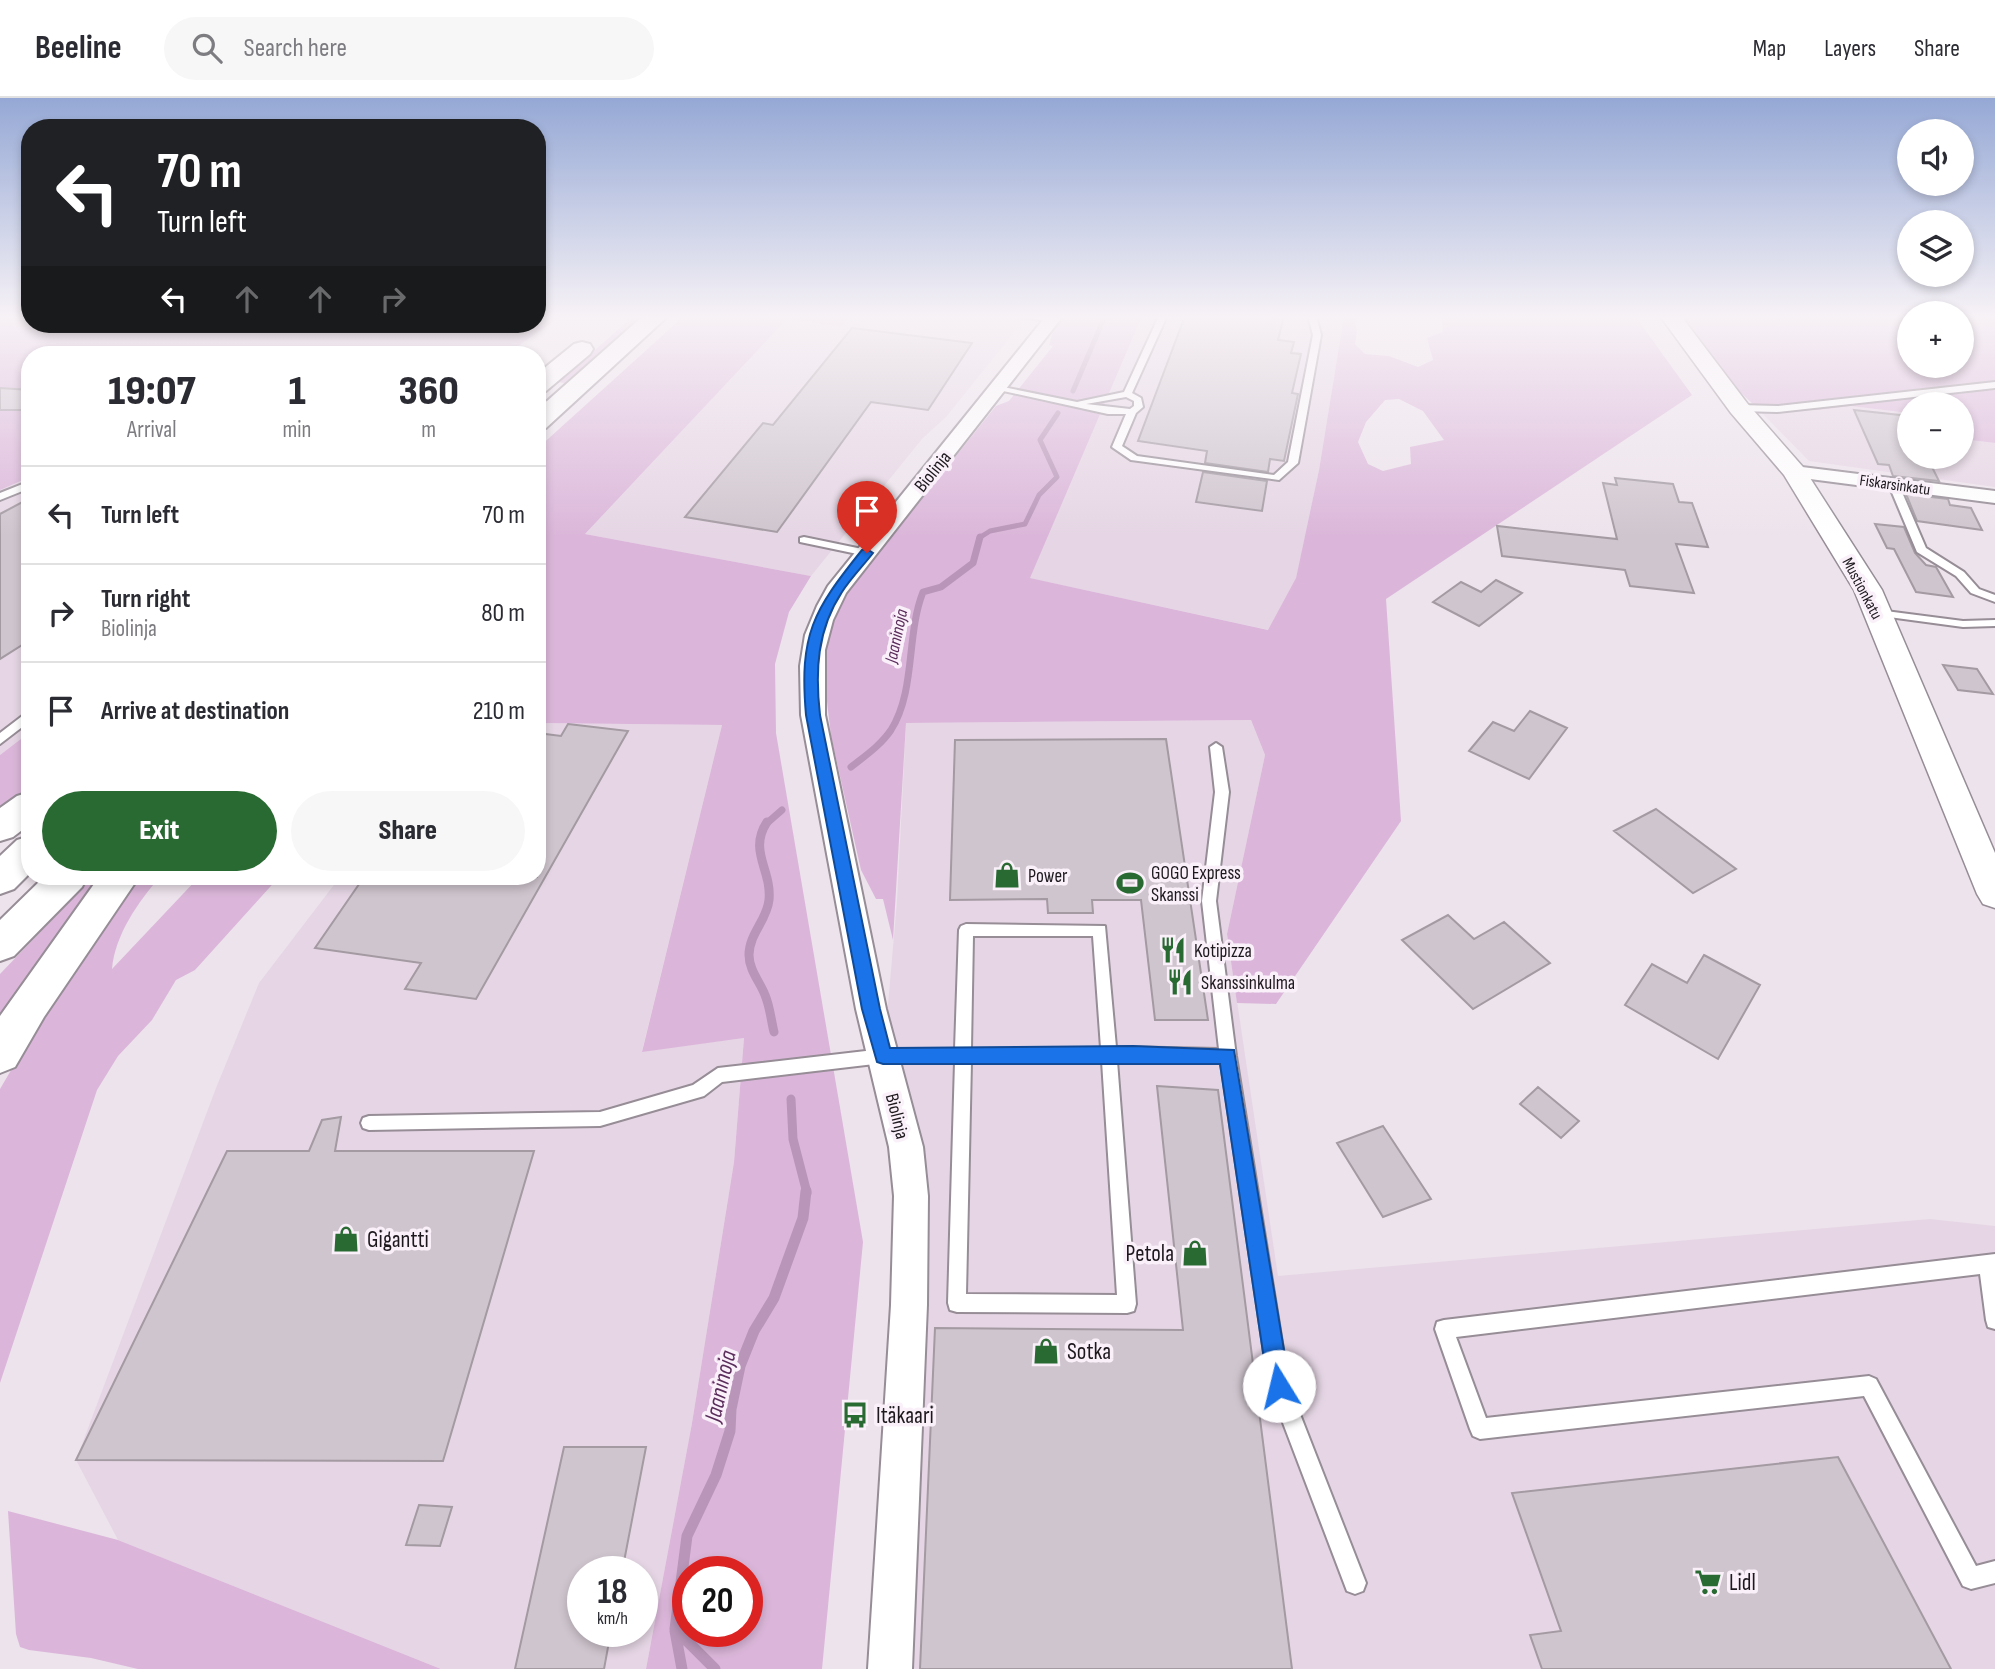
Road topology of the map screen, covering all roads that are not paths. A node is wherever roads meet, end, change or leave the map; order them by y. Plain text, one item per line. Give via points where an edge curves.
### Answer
1 (565, 389) edge
2 (998, 389) edge
3 (1000, 389) edge
4 (1130, 389) edge
5 (1307, 389) edge
6 (1725, 389) edge
7 (1956, 389) edge
8 (1128, 394) junction
9 (1077, 403) junction
10 (547, 404) edge
11 (1739, 408) junction
12 (1132, 412) junction
13 (1794, 472) junction
14 (1893, 483) junction
15 (21, 488) edge
16 (0, 497) edge
17 (1995, 497) edge
18 (804, 540) dead end
19 (867, 553) junction
20 (1975, 591) junction
21 (1995, 599) edge
22 (1995, 612) edge
23 (1878, 613) junction
24 (1995, 623) edge
25 (21, 722) edge
26 (0, 740) edge
27 (1216, 747) dead end
28 (21, 812) edge
29 (0, 827) edge
30 (21, 859) edge
31 (1989, 871) edge
32 (0, 879) edge
33 (60, 885) edge
34 (114, 885) edge
35 (1995, 894) edge
36 (0, 945) edge
37 (0, 1054) edge
38 (1109, 1054) junction
39 (963, 1055) junction
40 (883, 1056) junction
41 (1228, 1056) junction
42 (369, 1123) dead end
43 (1991, 1264) edge
44 (1995, 1320) edge
45 (1995, 1572) edge
46 (1355, 1583) dead end
47 (890, 1669) edge

1 - 10 highway
2 - 19 street, Biolinja
3 - 9 lane
4 - 8 lane
5 - 12 lane via 1293,463 1276,478 1134,458 1117,447
6 - 11 street, Mustionkatu
7 - 11 lane via 1777,409
8 - 9 lane
8 - 12 lane via 1138,400 1139,407
9 - 12 lane
11 - 13 street, Mustionkatu
13 - 14 street, Fiskarsinkatu
13 - 23 street, Mustionkatu
14 - 17 street, Fiskarsinkatu
14 - 20 lane via 1920,550 1960,574
15 - 16 lane
18 - 19 lane
19 - 40 street, Biolinja via 819,621 810,685
20 - 21 lane
20 - 22 lane
23 - 24 lane via 1963,624
23 - 31 street, Mustionkatu
25 - 26 lane
27 - 41 lane via 1222,792 1209,901
28 - 29 highway
30 - 32 highway
31 - 35 street, Mustionkatu
33 - 36 highway
34 - 37 highway
38 - 39 lane
38 - 39 lane via 1100,930 966,930
38 - 39 lane via 1127,1304 957,1303
38 - 41 lane
39 - 40 lane
40 - 42 lane via 718,1075 698,1091 600,1118
40 - 47 street, Biolinja via 906,1147 911,1196
41 - 46 lane via 1279,1386
43 - 44 lane
43 - 45 lane via 1444,1329 1480,1429 1869,1386 1971,1578

